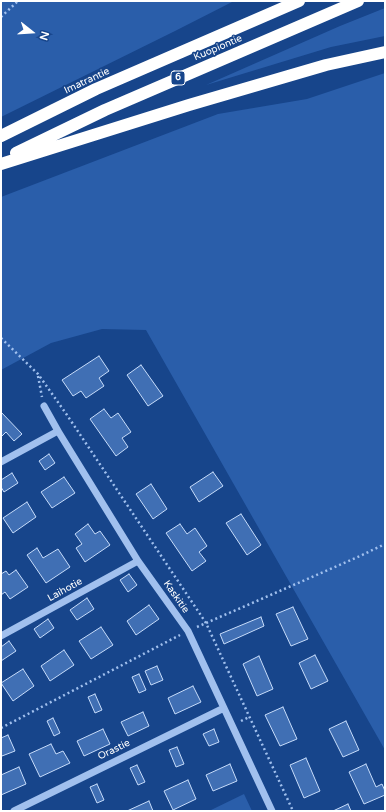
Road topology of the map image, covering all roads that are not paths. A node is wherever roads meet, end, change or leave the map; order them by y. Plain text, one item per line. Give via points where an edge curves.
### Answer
1 (278, 1) edge
2 (299, 1) edge
3 (358, 1) edge
4 (184, 51) junction
5 (385, 52) edge
6 (1, 136) edge
7 (1, 160) edge
8 (1, 164) edge
9 (44, 406) road end
10 (58, 431) junction
11 (1, 462) edge
12 (138, 561) junction
13 (1, 636) edge
14 (224, 708) junction
15 (14, 811) edge
16 (272, 811) edge

1 - 4 highway
2 - 4 highway, Kuopiontie / 6
3 - 7 highway, Kuopiontie / 6 via 105,110
4 - 6 highway, Imatrantie / 6 via 96,89
5 - 8 highway via 326,65
9 - 10 street, Kaskitie
10 - 11 street
10 - 12 street, Kaskitie
12 - 13 street, Laihotie
12 - 14 street, Kaskitie via 188,631
14 - 15 street, Orastie
14 - 16 street, Kaskitie

